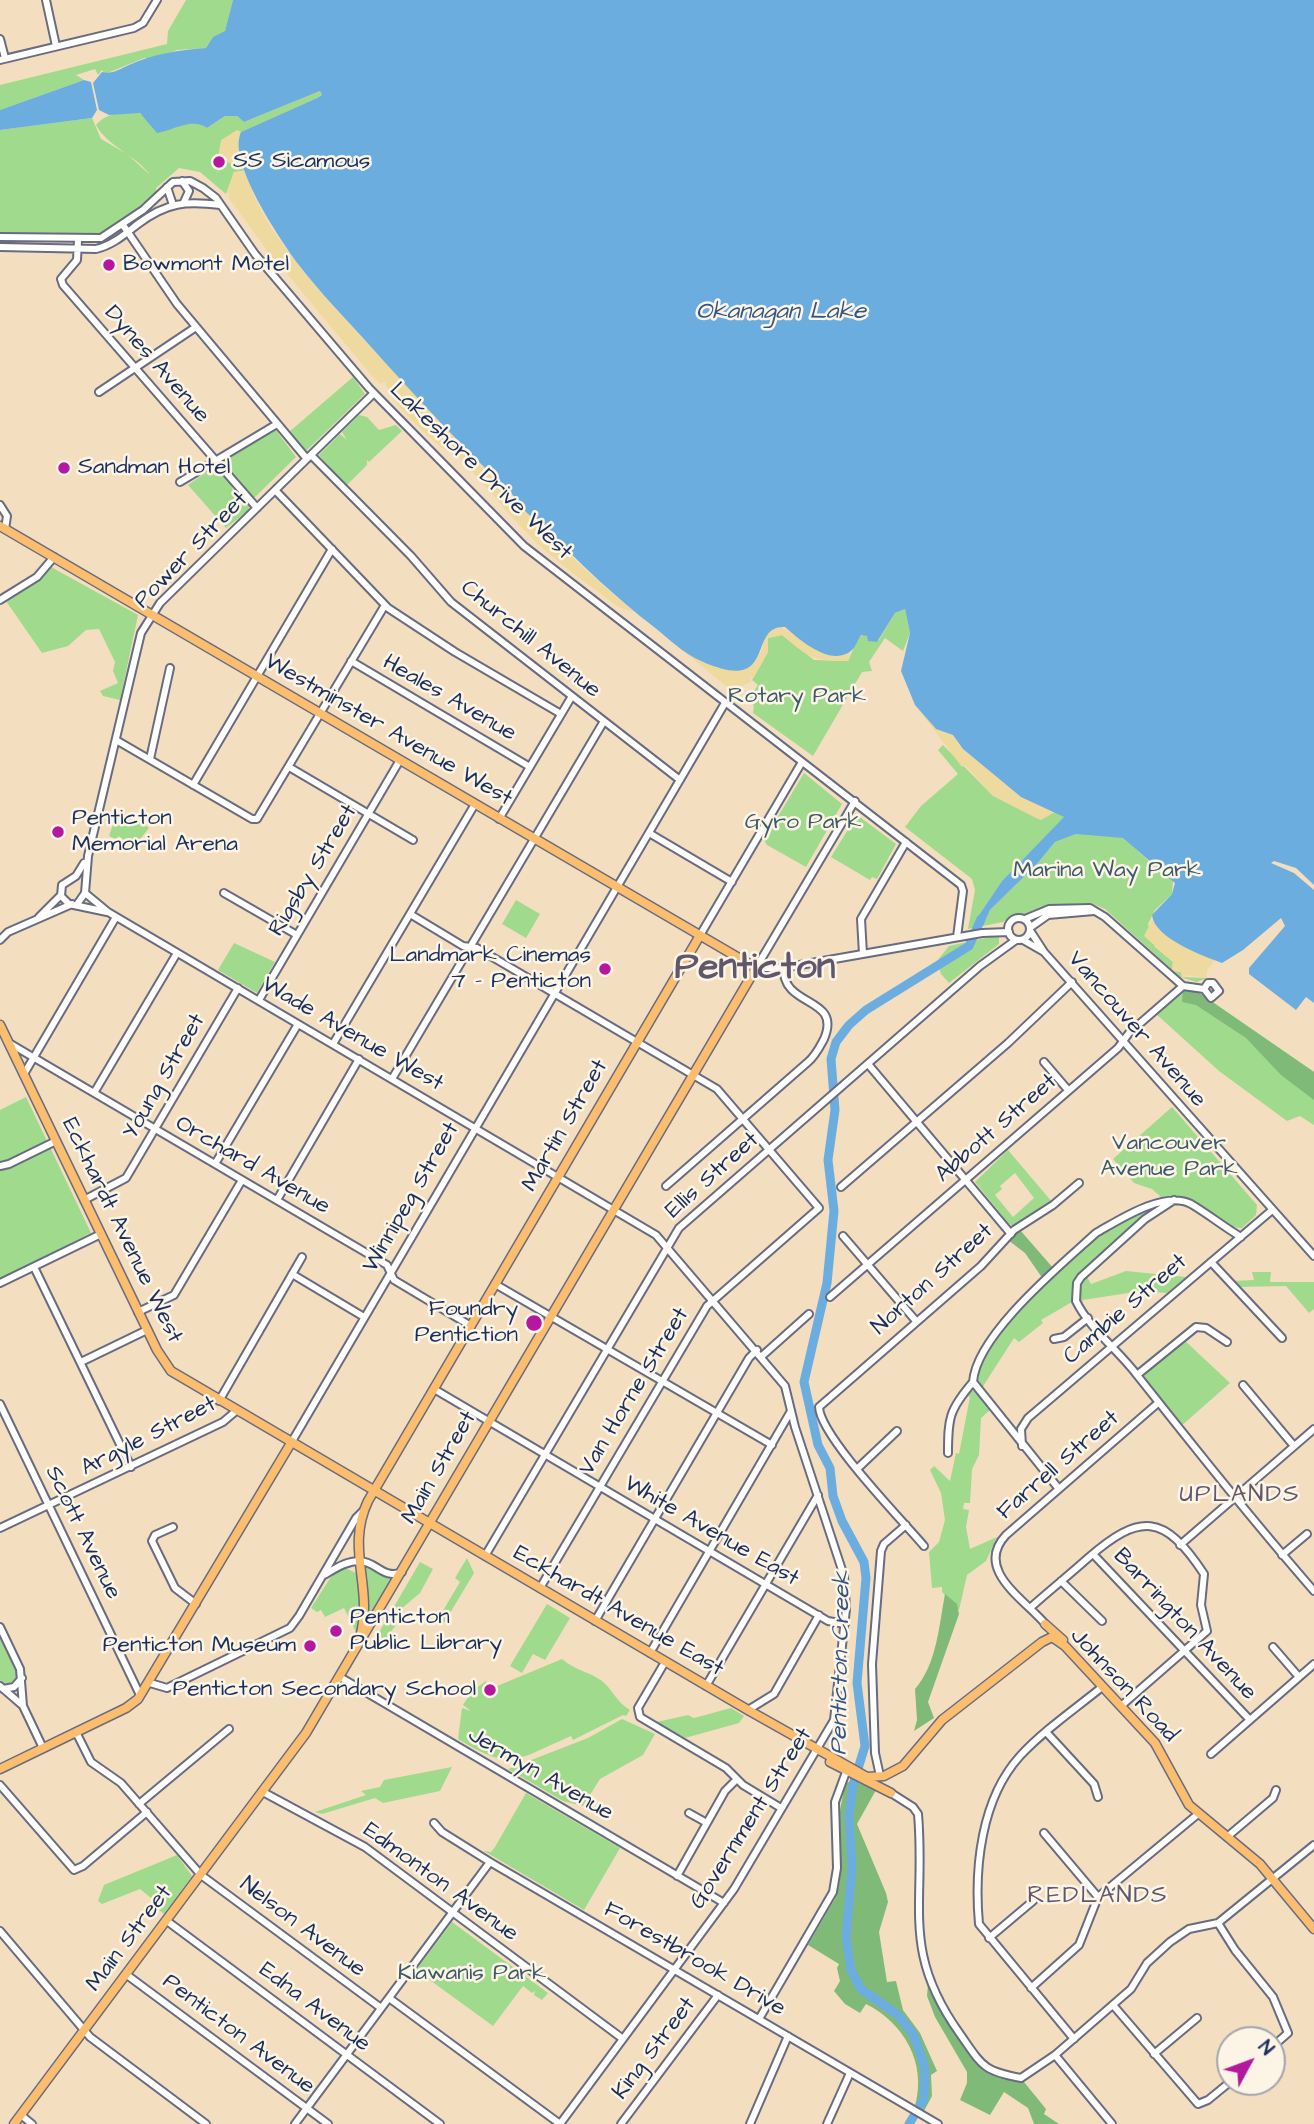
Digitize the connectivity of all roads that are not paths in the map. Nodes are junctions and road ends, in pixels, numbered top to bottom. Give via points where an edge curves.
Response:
1 (46, 0) edge
2 (157, 0) edge
3 (0, 39) edge
4 (57, 46) junction
5 (3, 59) edge
6 (182, 181) junction
7 (167, 187) junction
8 (184, 202) junction
9 (173, 205) junction
10 (220, 205) junction
11 (123, 225) junction
12 (128, 232) junction
13 (0, 237) edge
14 (78, 240) junction
15 (0, 247) edge
16 (78, 249) junction
17 (196, 327) junction
18 (134, 367) junction
19 (99, 392) dead end
20 (374, 393) junction
21 (277, 424) junction
22 (309, 457) junction
23 (216, 461) junction
24 (180, 482) dead end
25 (275, 489) junction
26 (0, 505) edge
27 (257, 508) junction
28 (3, 527) edge
29 (332, 549) junction
30 (54, 557) junction
31 (0, 600) edge
32 (384, 605) junction
33 (151, 614) junction
34 (351, 662) junction
35 (170, 668) dead end
36 (257, 677) junction
37 (572, 696) junction
38 (725, 704) junction
39 (320, 714) junction
40 (561, 714) junction
41 (604, 721) junction
42 (116, 740) junction
43 (150, 760) junction
44 (400, 760) junction
45 (802, 762) junction
46 (530, 766) junction
47 (289, 767) junction
48 (680, 780) junction
49 (193, 785) junction
50 (855, 802) junction
51 (475, 804) junction
52 (368, 814) junction
53 (499, 819) junction
54 (649, 833) junction
55 (534, 839) junction
56 (412, 840) dead end
57 (906, 842) junction
58 (88, 856) junction
59 (72, 879) junction
60 (732, 882) junction
61 (617, 887) junction
62 (85, 890) junction
63 (224, 893) dead end
64 (61, 895) junction
65 (75, 904) junction
66 (1096, 911) junction
67 (108, 912) junction
68 (410, 914) junction
69 (39, 917) junction
70 (116, 917) junction
71 (1025, 919) junction
72 (1010, 923) junction
73 (1031, 929) junction
74 (4, 933) edge
75 (982, 933) junction
76 (1009, 934) junction
77 (296, 935) junction
78 (699, 937) junction
79 (957, 937) junction
80 (0, 940) edge
81 (1019, 940) junction
82 (469, 947) junction
83 (1044, 952) junction
84 (177, 953) junction
85 (863, 954) junction
86 (765, 955) junction
87 (995, 955) junction
88 (757, 968) junction
89 (783, 968) junction
90 (774, 969) junction
91 (1072, 982) junction
92 (1183, 986) junction
93 (238, 988) junction
94 (1204, 989) dead end
95 (555, 993) junction
96 (258, 1000) junction
97 (298, 1024) junction
98 (0, 1025) edge
99 (1123, 1041) junction
100 (638, 1042) junction
101 (8, 1043) junction
102 (333, 1044) junction
103 (34, 1058) junction
104 (359, 1059) junction
105 (1044, 1062) dead end
106 (868, 1064) junction
107 (24, 1074) junction
108 (694, 1074) junction
109 (392, 1079) junction
110 (1068, 1090) junction
111 (94, 1093) junction
112 (742, 1120) junction
113 (916, 1122) junction
114 (155, 1129) junction
115 (475, 1129) junction
116 (56, 1141) junction
117 (768, 1150) junction
118 (215, 1164) junction
119 (0, 1166) edge
120 (558, 1177) junction
121 (242, 1180) junction
122 (965, 1180) junction
123 (1079, 1183) dead end
124 (666, 1186) dead end
125 (841, 1187) dead end
126 (1174, 1199) junction
127 (84, 1200) junction
128 (277, 1200) junction
129 (614, 1210) junction
130 (1271, 1211) junction
131 (101, 1234) junction
132 (1011, 1234) junction
133 (843, 1236) dead end
134 (1241, 1237) junction
135 (667, 1247) junction
136 (1314, 1256) edge
137 (302, 1258) dead end
138 (1211, 1262) junction
139 (867, 1265) junction
140 (34, 1267) junction
141 (390, 1273) junction
142 (292, 1274) junction
143 (0, 1283) edge
144 (495, 1284) junction
145 (831, 1297) dead end
146 (713, 1300) junction
147 (138, 1312) junction
148 (809, 1314) dead end
149 (364, 1317) junction
150 (551, 1317) junction
151 (1088, 1318) junction
152 (916, 1321) junction
153 (471, 1326) junction
154 (147, 1330) junction
155 (1282, 1338) dead end
156 (1054, 1339) dead end
157 (1227, 1342) dead end
158 (1112, 1345) junction
159 (607, 1349) junction
160 (760, 1353) junction
161 (80, 1362) junction
162 (1137, 1374) junction
163 (662, 1381) junction
164 (973, 1382) junction
165 (1243, 1385) dead end
166 (434, 1389) junction
167 (219, 1401) junction
168 (1158, 1403) junction
169 (0, 1404) edge
170 (236, 1411) junction
171 (791, 1411) junction
172 (717, 1413) junction
173 (489, 1422) junction
174 (1314, 1429) edge
175 (897, 1431) dead end
176 (291, 1443) junction
177 (772, 1445) junction
178 (1022, 1446) junction
179 (1294, 1446) junction
180 (948, 1453) dead end
181 (545, 1454) junction
182 (131, 1467) junction
183 (858, 1468) junction
184 (600, 1486) junction
185 (1059, 1489) junction
186 (374, 1491) junction
187 (818, 1495) junction
188 (1236, 1496) junction
189 (49, 1506) junction
190 (364, 1510) junction
191 (655, 1519) junction
192 (430, 1524) junction
193 (906, 1525) junction
194 (173, 1527) dead end
195 (0, 1528) edge
196 (1307, 1534) dead end
197 (1180, 1545) junction
198 (924, 1546) dead end
199 (710, 1551) junction
200 (1093, 1554) junction
201 (1282, 1555) junction
202 (485, 1556) junction
203 (359, 1561) junction
204 (994, 1562) joint
205 (403, 1572) junction
206 (324, 1575) junction
207 (1061, 1581) junction
208 (765, 1584) junction
209 (540, 1588) junction
210 (1314, 1591) edge
211 (196, 1604) junction
212 (1030, 1608) junction
213 (819, 1615) junction
214 (595, 1620) junction
215 (1102, 1621) dead end
216 (845, 1624) junction
217 (1045, 1624) junction
218 (0, 1628) edge
219 (1048, 1638) junction
220 (358, 1646) junction
221 (1065, 1646) junction
222 (1273, 1647) dead end
223 (1185, 1651) junction
224 (650, 1653) junction
225 (665, 1662) junction
226 (1314, 1664) edge
227 (340, 1677) junction
228 (1299, 1677) junction
229 (22, 1678) junction
230 (133, 1678) junction
231 (149, 1685) junction
232 (706, 1686) junction
233 (1, 1687) edge
234 (1102, 1687) junction
235 (141, 1696) junction
236 (23, 1706) junction
237 (1121, 1706) junction
238 (748, 1710) junction
239 (1250, 1720) junction
240 (229, 1729) dead end
241 (76, 1732) junction
242 (1046, 1733) junction
243 (43, 1748) junction
244 (815, 1751) junction
245 (1211, 1754) dead end
246 (0, 1769) edge
247 (850, 1772) junction
248 (872, 1776) junction
249 (737, 1779) junction
250 (0, 1785) edge
251 (1276, 1790) dead end
252 (263, 1792) junction
253 (891, 1793) junction
254 (1098, 1797) dead end
255 (139, 1804) junction
256 (781, 1808) junction
257 (146, 1812) junction
258 (689, 1813) dead end
259 (1198, 1814) junction
260 (434, 1823) dead end
261 (707, 1823) junction
262 (1044, 1833) dead end
263 (1227, 1837) junction
264 (1314, 1845) edge
265 (490, 1861) junction
266 (201, 1875) junction
267 (677, 1876) junction
268 (1273, 1878) junction
269 (1098, 1897) junction
270 (1033, 1901) dead end
271 (724, 1903) junction
272 (453, 1912) junction
273 (167, 1921) junction
274 (1218, 1923) junction
275 (1314, 1929) edge
276 (0, 1931) edge
277 (989, 1938) junction
278 (674, 1969) junction
279 (127, 1975) junction
280 (1031, 1988) junction
281 (718, 1995) junction
282 (389, 1998) junction
283 (1113, 2005) junction
284 (381, 2008) junction
285 (1197, 2018) dead end
286 (759, 2019) junction
287 (1286, 2026) edge
288 (85, 2031) junction
289 (788, 2036) junction
290 (623, 2039) junction
291 (1074, 2039) junction
292 (347, 2054) junction
293 (1154, 2054) junction
294 (1055, 2055) junction
295 (850, 2073) junction
296 (1216, 2093) edge
297 (307, 2108) junction
298 (21, 2115) junction
299 (14, 2124) edge
300 (32, 2124) edge
301 (206, 2124) edge
302 (295, 2124) edge
303 (328, 2124) edge
304 (440, 2124) edge
305 (560, 2124) edge
306 (621, 2124) edge
307 (750, 2124) edge
308 (827, 2124) edge
309 (938, 2124) edge
310 (1112, 2124) edge

1 - 4 street
2 - 4 street via 143,23 134,28
3 - 5 street
4 - 5 street
6 - 7 street
6 - 8 street via 189,191
6 - 10 street, Lakeshore Drive West via 198,185
7 - 9 street
7 - 11 street
8 - 9 street
8 - 10 street
9 - 12 street
10 - 20 street, Lakeshore Drive West via 255,254
11 - 12 street, Churchill Avenue
11 - 14 street via 101,238
12 - 16 street via 104,247
12 - 17 street, Churchill Avenue
13 - 14 street
14 - 16 street, Dynes Avenue
15 - 16 street
16 - 18 street, Dynes Avenue via 75,265 61,282
17 - 18 street
17 - 21 street, Churchill Avenue
18 - 19 street
18 - 23 street, Dynes Avenue
20 - 22 street, Power Street
20 - 38 street, Lakeshore Drive West via 532,553
21 - 22 street, Churchill Avenue
21 - 23 street
22 - 25 street, Power Street
22 - 37 street, Churchill Avenue via 451,602
23 - 24 street
23 - 27 street, Dynes Avenue
25 - 27 street, Power Street
25 - 29 street
26 - 28 street via 7,516
27 - 33 street, Power Street
28 - 30 main road, Westminster Avenue West
29 - 32 street
29 - 36 street
30 - 31 street via 41,574
30 - 33 main road, Westminster Avenue West
32 - 34 street
32 - 40 street
33 - 36 main road, Westminster Avenue West
33 - 42 street, Power Street via 141,633
34 - 39 street
34 - 46 street, Heales Avenue
35 - 43 street
36 - 39 main road, Westminster Avenue West
36 - 49 street
37 - 40 street
37 - 41 street, Churchill Avenue
38 - 45 street, Lakeshore Drive West
38 - 48 street, Winnipeg Street
39 - 44 main road, Westminster Avenue West
39 - 47 street
40 - 46 street
41 - 48 street, Churchill Avenue
41 - 55 street
42 - 43 street
42 - 58 street, Power Street
43 - 49 street
44 - 51 main road, Westminster Avenue West
44 - 52 street, Rigsby Street
45 - 50 street, Lakeshore Drive West
45 - 60 street, Martin Street
46 - 53 street
47 - 49 street via 257,819
47 - 52 street
48 - 54 street, Winnipeg Street
50 - 57 street, Lakeshore Drive West
50 - 86 street, Main Street
51 - 53 main road, Westminster Avenue West
51 - 68 street
52 - 56 street
52 - 77 street, Rigsby Street
53 - 55 main road, Westminster Avenue West
54 - 60 street
54 - 61 street, Winnipeg Street
55 - 61 main road, Westminster Avenue West
55 - 82 street
57 - 79 street, Lakeshore Drive West via 962,887
57 - 85 street via 861,919
58 - 59 street, Power Street
58 - 62 street, Power Street
59 - 62 street, Wade Avenue West
59 - 64 street, Power Street via 62,885
60 - 78 street, Martin Street
61 - 78 main road, Westminster Avenue West
61 - 95 street, Winnipeg Street
62 - 65 street
62 - 67 street, Wade Avenue West
63 - 77 street
64 - 65 street
64 - 69 street, Power Street
65 - 67 street, Wade Avenue West
65 - 69 street
66 - 71 street via 1061,908
66 - 73 street via 1048,915
66 - 92 street
67 - 70 street, Wade Avenue West
68 - 82 street
68 - 102 street
69 - 74 street
70 - 84 street, Wade Avenue West
70 - 103 street
71 - 72 street
71 - 73 street
72 - 75 street
72 - 76 street
73 - 81 street
73 - 83 street, Vancouver Avenue
74 - 80 street
75 - 76 street
75 - 79 street
76 - 81 street
76 - 87 street, Ellis Street
77 - 96 street, Rigsby Street
78 - 88 main road, Westminster Avenue West
78 - 100 main road, Martin Street
79 - 85 street
81 - 83 street, Vancouver Avenue
81 - 87 street, Ellis Street
82 - 95 street
82 - 109 street
83 - 91 street, Vancouver Avenue
84 - 93 street, Wade Avenue West
84 - 111 street
85 - 89 street
86 - 88 street, Main Street
86 - 90 street
87 - 106 street, Ellis Street
88 - 90 street
88 - 108 main road, Main Street
89 - 90 street
89 - 112 street via 789,987 821,1009 828,1027 814,1057
91 - 99 street, Vancouver Avenue
91 - 113 street
92 - 94 street
92 - 99 street, Abbott Street
93 - 96 street, Wade Avenue West
93 - 114 street, Young Street
95 - 100 street
95 - 115 street, Winnipeg Street
96 - 97 street, Wade Avenue West
97 - 102 street, Wade Avenue West
97 - 118 street
98 - 101 main road, Eckhardt Avenue West
99 - 110 street, Abbott Street
99 - 130 street, Vancouver Avenue
100 - 108 street
100 - 120 main road, Martin Street
101 - 103 street, Orchard Avenue
101 - 107 main road, Eckhardt Avenue West
102 - 104 street, Wade Avenue West
103 - 107 street
103 - 111 street, Orchard Avenue
104 - 109 street, Wade Avenue West
104 - 128 street
105 - 110 street
106 - 113 street
106 - 117 street, Ellis Street
107 - 116 main road, Eckhardt Avenue West
108 - 112 street via 721,1092
108 - 129 main road, Main Street
109 - 115 street, Wade Avenue West
110 - 122 street, Abbott Street
111 - 114 street, Orchard Avenue
112 - 117 street
112 - 124 street
113 - 122 street
113 - 125 street
114 - 118 street, Orchard Avenue
114 - 127 street, Young Street via 126,1178
115 - 120 street, Wade Avenue West
115 - 141 street, Winnipeg Street
116 - 119 street
116 - 127 main road, Eckhardt Avenue West
117 - 135 street, Ellis Street via 683,1224
117 - 146 street, Van Horne Street via 818,1208
118 - 121 street, Orchard Avenue
120 - 129 street, Wade Avenue West
120 - 144 main road, Martin Street
121 - 128 street, Orchard Avenue
121 - 147 street via 174,1295
122 - 132 street
122 - 139 street, Abbott Street
123 - 132 street, Norton Street
126 - 134 street via 1189,1203
126 - 151 street via 1081,1277 1075,1293
126 - 164 street via 1096,1233 1012,1315 984,1352
127 - 131 main road, Eckhardt Avenue West
128 - 141 street, Orchard Avenue via 387,1265
129 - 135 street, Wade Avenue West via 656,1235
129 - 150 main road, Main Street
130 - 134 street, Cambie Street
130 - 136 street, Vancouver Avenue
131 - 140 street
131 - 147 main road, Eckhardt Avenue West
132 - 152 street, Norton Street
133 - 139 street
134 - 138 street, Cambie Street
135 - 146 street, Wade Avenue West
135 - 159 street, Ellis Street
137 - 142 street
138 - 155 street
138 - 158 street, Cambie Street
139 - 145 street, Abbott Street
139 - 152 street
140 - 143 street
140 - 161 street
141 - 149 street, Winnipeg Street
141 - 153 street, Orchard Avenue via 394,1280
142 - 149 street
142 - 167 street
144 - 150 street
144 - 153 main road, Martin Street
146 - 160 street, Government Street
146 - 163 street, Van Horne Street
147 - 154 main road, Eckhardt Avenue West
148 - 160 street
149 - 176 street, Winnipeg Street
150 - 159 street
150 - 173 main road, Main Street
151 - 156 street via 1064,1337
151 - 158 street
152 - 183 street, Norton Street via 822,1401 818,1410
153 - 166 main road, Martin Street
154 - 161 street
154 - 167 main road, Eckhardt Avenue West via 171,1371
157 - 162 street via 1196,1327
158 - 162 street
158 - 178 street, Cambie Street via 1026,1420 1021,1429
159 - 163 street
159 - 181 street, Ellis Street
160 - 171 street, Government Street via 785,1386
160 - 172 street via 749,1358
161 - 182 street
162 - 168 street
163 - 172 street
163 - 184 street, Van Horne Street
164 - 178 street
164 - 180 street via 952,1406
165 - 179 street
166 - 173 street, White Avenue East
166 - 186 main road, Martin Street
167 - 170 main road, Eckhardt Avenue West
168 - 185 street, Farrell Street
168 - 188 street
169 - 189 street, Scott Avenue
170 - 176 main road, Eckhardt Avenue West
170 - 182 street, Argyle Street via 223,1422
171 - 177 street
171 - 187 street, Government Street
172 - 177 street
172 - 191 street
173 - 181 street, White Avenue East
173 - 192 main road, Main Street
174 - 179 street
175 - 183 street
176 - 186 main road, Eckhardt Avenue West
176 - 211 main road, Winnipeg Street
177 - 199 street
178 - 185 street
179 - 188 street
181 - 184 street, White Avenue East
181 - 202 street, Ellis Street
182 - 189 street, Argyle Street
183 - 193 street
184 - 191 street, White Avenue East
184 - 209 street, Van Horne Street
185 - 204 street, Farrell Street via 1002,1539
186 - 190 main road, Martin Street
186 - 192 main road, Eckhardt Avenue West
187 - 208 street
187 - 216 street, Government Street via 841,1560
188 - 197 street
188 - 201 street
189 - 195 street, Argyle Street
189 - 230 street, Scott Avenue
190 - 203 main road, Martin Street via 358,1534
190 - 206 street, Martin Street
191 - 199 street, White Avenue East
191 - 214 street
192 - 202 main road, Eckhardt Avenue East
192 - 205 main road, Main Street
193 - 198 street
193 - 248 street via 881,1551 872,1664 876,1760
194 - 211 street via 152,1541 175,1588
196 - 201 street
197 - 200 street via 1164,1530 1142,1525 1121,1531
197 - 223 street via 1205,1577 1200,1601 1208,1627
199 - 208 street, White Avenue East
199 - 224 street
200 - 207 street
200 - 223 street, Barrington Avenue
201 - 210 street
202 - 209 main road, Eckhardt Avenue East
203 - 205 street via 391,1575
203 - 206 street
203 - 220 main road, Martin Street via 367,1610
204 - 212 street, Johnson Road
205 - 220 main road, Main Street
206 - 231 street, Martin Street via 289,1628 167,1688
207 - 212 street
207 - 215 street
208 - 213 street, White Avenue East
208 - 232 street
209 - 214 main road, Eckhardt Avenue East
211 - 231 main road, Winnipeg Street
212 - 217 street, Johnson Road
213 - 216 street, White Avenue East
213 - 238 street via 774,1693
214 - 224 main road, Eckhardt Avenue East
216 - 244 street, Government Street via 834,1720
217 - 219 street, Johnson Road
217 - 221 main road
218 - 229 street
219 - 221 main road, Johnson Road
219 - 248 main road via 942,1720 903,1766
220 - 227 main road, Main Street
221 - 234 main road, Johnson Road
222 - 228 street
223 - 237 street
223 - 239 street, Barrington Avenue
224 - 225 main road, Eckhardt Avenue East
225 - 232 main road, Eckhardt Avenue East
225 - 249 street via 639,1706 639,1715
226 - 228 street
227 - 252 main road, Main Street
227 - 267 street, Jermyn Avenue
228 - 239 street
229 - 233 street via 14,1687
229 - 236 street
230 - 231 street
230 - 235 street, Scott Avenue
231 - 235 main road, Winnipeg Street
232 - 238 main road, Eckhardt Avenue East
233 - 236 street
234 - 237 main road, Johnson Road
234 - 242 street
235 - 241 main road, Winnipeg Street
236 - 243 street
237 - 259 main road, Johnson Road via 1159,1748 1179,1791
238 - 244 main road, Eckhardt Avenue East
239 - 245 street
240 - 255 street
241 - 243 main road, Winnipeg Street
241 - 255 street, Nelson Avenue via 95,1766 121,1783
242 - 254 street via 1094,1784
242 - 277 street via 1016,1762 989,1807 978,1909
243 - 246 main road, Winnipeg Street
244 - 247 main road, Eckhardt Avenue East
244 - 256 street, Government Street
247 - 248 main road, Eckhardt Avenue East
247 - 286 street via 835,1802 833,1892
248 - 253 main road, Eckhardt Avenue East
248 - 253 main road
249 - 256 street
249 - 261 street via 727,1787
250 - 257 street via 77,1870
251 - 263 street via 1273,1798
252 - 266 main road, Main Street
252 - 272 street, Edmonton Avenue via 365,1847
253 - 294 street via 916,1810 919,1941 928,1976 946,2014 984,2067 994,2073 1024,2077
255 - 257 street, Nelson Avenue
256 - 271 street, Government Street
257 - 266 street, Nelson Avenue
258 - 261 street
259 - 263 main road, Johnson Road
259 - 269 street
260 - 265 street, Forestbrook Drive
261 - 267 street
262 - 269 street
263 - 268 main road, Johnson Road
264 - 268 street
265 - 272 street
265 - 278 street, Forestbrook Drive
266 - 273 main road, Main Street
266 - 284 street, Nelson Avenue
267 - 271 street, Jermyn Avenue
268 - 274 street
268 - 275 main road, Johnson Road
269 - 280 street via 1079,1945
270 - 277 street
271 - 278 street, Government Street
272 - 282 street
272 - 290 street, Edmonton Avenue
273 - 279 main road, Main Street
273 - 292 street, Edna Avenue
274 - 283 street via 1189,1929 1170,1942
274 - 287 street via 1279,2007
276 - 288 street
277 - 280 street
278 - 281 street, Forestbrook Drive
278 - 290 street, Government Street
279 - 288 main road, Main Street
279 - 297 street, Penticton Avenue
280 - 291 street
281 - 286 street, Forestbrook Drive
281 - 306 street, King Street
282 - 284 street
282 - 305 street
283 - 291 street
283 - 293 street
284 - 292 street
285 - 293 street
286 - 289 street, Forestbrook Drive
288 - 298 main road, Main Street
288 - 301 street
289 - 295 street, Forestbrook Drive
289 - 307 street
290 - 305 street, Government Street
291 - 294 street
292 - 297 street
292 - 304 street, Edna Avenue
293 - 296 street via 1198,2104
294 - 310 street
295 - 308 street
295 - 309 street, Forestbrook Drive
297 - 302 street
297 - 303 street, Penticton Avenue
298 - 299 main road, Main Street
298 - 300 street

